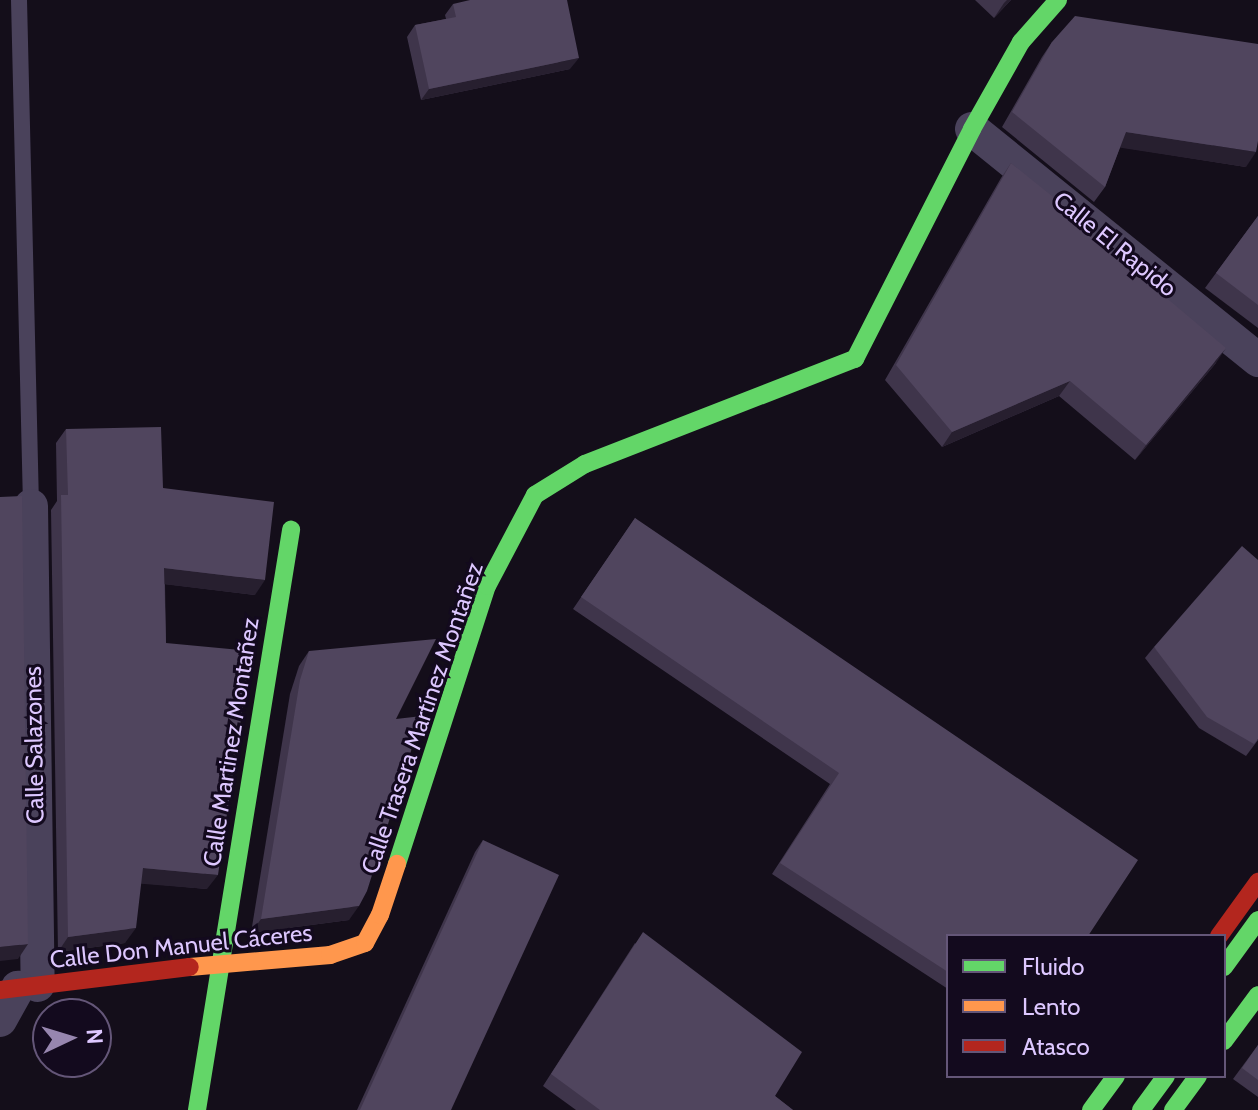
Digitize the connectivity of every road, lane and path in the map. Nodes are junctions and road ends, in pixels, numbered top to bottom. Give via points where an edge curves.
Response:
1 (19, 0) edge
2 (1058, 0) edge
3 (972, 129) junction
4 (1258, 360) edge
5 (31, 506) joint
6 (291, 530) dead end
7 (1258, 882) edge
8 (1258, 920) edge
9 (1220, 934) edge
10 (365, 943) joint
11 (1258, 949) edge
12 (220, 963) junction
13 (1228, 976) edge
14 (19, 988) edge
15 (1258, 995) edge
16 (0, 1020) edge
17 (1226, 1038) edge
18 (1115, 1078) edge
19 (1144, 1078) edge
20 (1165, 1078) edge
21 (1197, 1078) edge
22 (197, 1110) edge
23 (1091, 1110) edge
24 (1120, 1110) edge
25 (1141, 1110) edge
26 (1173, 1110) edge

1 - 5 lane
2 - 3 street, Calle Trasera Martínez Montañez via 1021,42
3 - 4 street, Calle El Rapido
3 - 10 street, Calle Trasera Martínez Montañez via 855,359 585,464 535,495 487,586 380,915
5 - 14 street, Calle Salazones
6 - 12 street, Calle Martinez Montañez
7 - 9 street
8 - 13 street
10 - 12 street, Calle Don Manuel Cáceres via 330,955
11 - 13 street
12 - 14 street, Calle Don Manuel Cáceres
12 - 22 street, Calle Martinez Montañez
14 - 16 street
15 - 17 street
18 - 23 street
19 - 24 street
20 - 25 street
21 - 26 street

